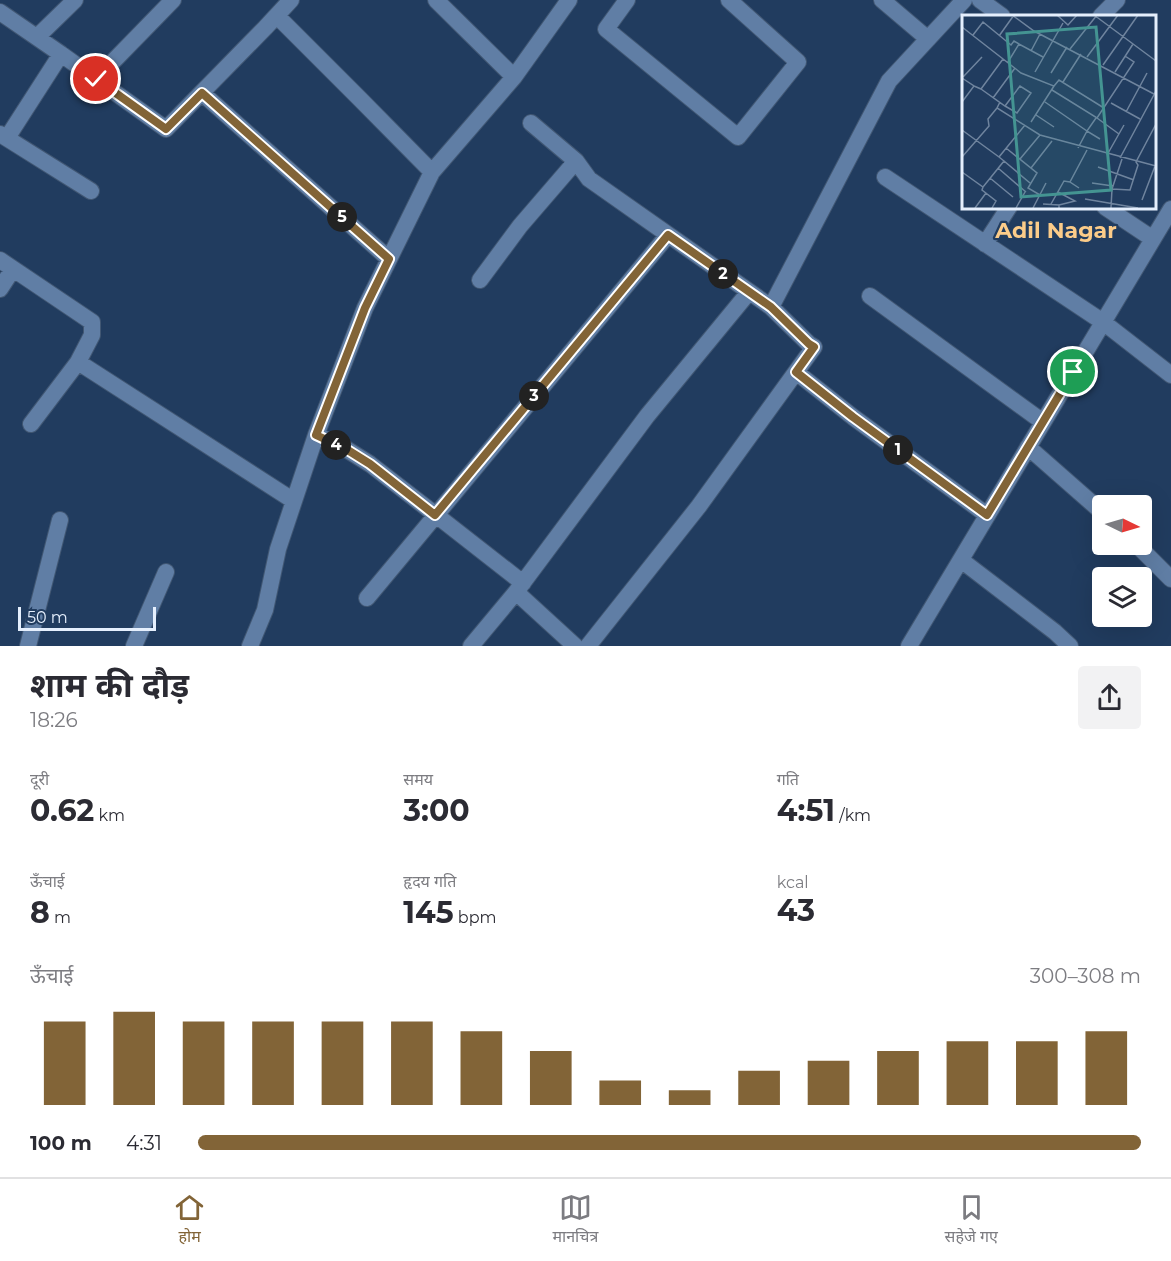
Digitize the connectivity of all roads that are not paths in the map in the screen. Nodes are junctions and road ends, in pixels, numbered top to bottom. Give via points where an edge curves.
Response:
1 (75, 0) edge
2 (172, 0) edge
3 (291, 0) edge
4 (436, 0) edge
5 (569, 0) edge
6 (627, 0) edge
7 (729, 0) edge
8 (882, 0) edge
9 (964, 0) edge
10 (980, 0) edge
11 (1117, 0) edge
12 (0, 12) edge
13 (1001, 15) edge
14 (1102, 15) edge
15 (277, 16) junction
16 (37, 37) junction
17 (928, 39) junction
18 (61, 54) junction
19 (514, 76) junction
20 (96, 79) junction
21 (202, 93) junction
22 (531, 123) dead end
23 (3, 136) edge
24 (576, 161) junction
25 (432, 172) junction
26 (885, 177) dead end
27 (90, 191) dead end
28 (1008, 208) edge
29 (1107, 208) edge
30 (1171, 209) edge
31 (668, 235) junction
32 (1153, 238) junction
33 (984, 244) junction
34 (389, 259) junction
35 (7, 264) edge
36 (480, 280) dead end
37 (0, 289) edge
38 (749, 292) junction
39 (870, 296) dead end
40 (771, 307) junction
41 (1103, 322) junction
42 (78, 362) junction
43 (796, 372) junction
44 (1171, 375) edge
45 (1043, 422) junction
46 (31, 424) dead end
47 (316, 435) junction
48 (1028, 447) junction
49 (294, 501) junction
50 (1092, 503) edge
51 (435, 515) junction
52 (987, 515) junction
53 (60, 520) dead end
54 (1148, 555) edge
55 (961, 560) junction
56 (166, 572) dead end
57 (1171, 579) edge
58 (519, 588) junction
59 (367, 598) dead end
60 (252, 645) edge
61 (28, 646) edge
62 (134, 646) edge
63 (471, 646) edge
64 (575, 646) edge
65 (588, 646) edge
66 (909, 646) edge
67 (1070, 646) edge

1 - 16 street
2 - 20 street
3 - 15 street
4 - 19 street
5 - 19 street
6 - 7 street via 606,29 738,137 798,62
8 - 17 street
9 - 17 street
10 - 13 street
11 - 14 street
12 - 16 street
15 - 21 street
15 - 25 street
16 - 18 street
17 - 40 street via 889,81
18 - 20 street
18 - 23 street
19 - 25 street
20 - 21 street via 166,129
21 - 34 street
22 - 24 street
23 - 27 street
24 - 31 street via 589,179
24 - 36 street
25 - 34 street
26 - 33 street
28 - 33 street
29 - 32 street
30 - 32 street
31 - 38 street
31 - 51 street
32 - 41 street
33 - 41 street
34 - 47 street via 365,308
35 - 37 street
35 - 42 street via 92,322 92,334
38 - 40 street
38 - 58 street via 647,416
39 - 45 street
40 - 43 street via 814,347
41 - 44 street
41 - 45 street
42 - 46 street
42 - 49 street
43 - 52 street
43 - 65 street via 699,506
45 - 48 street
47 - 49 street
47 - 51 street via 370,464
48 - 50 street
48 - 52 street
49 - 60 street
51 - 58 street
51 - 59 street
52 - 55 street
53 - 61 street
54 - 57 street
55 - 66 street
55 - 67 street
56 - 62 street
58 - 63 street
58 - 64 street

